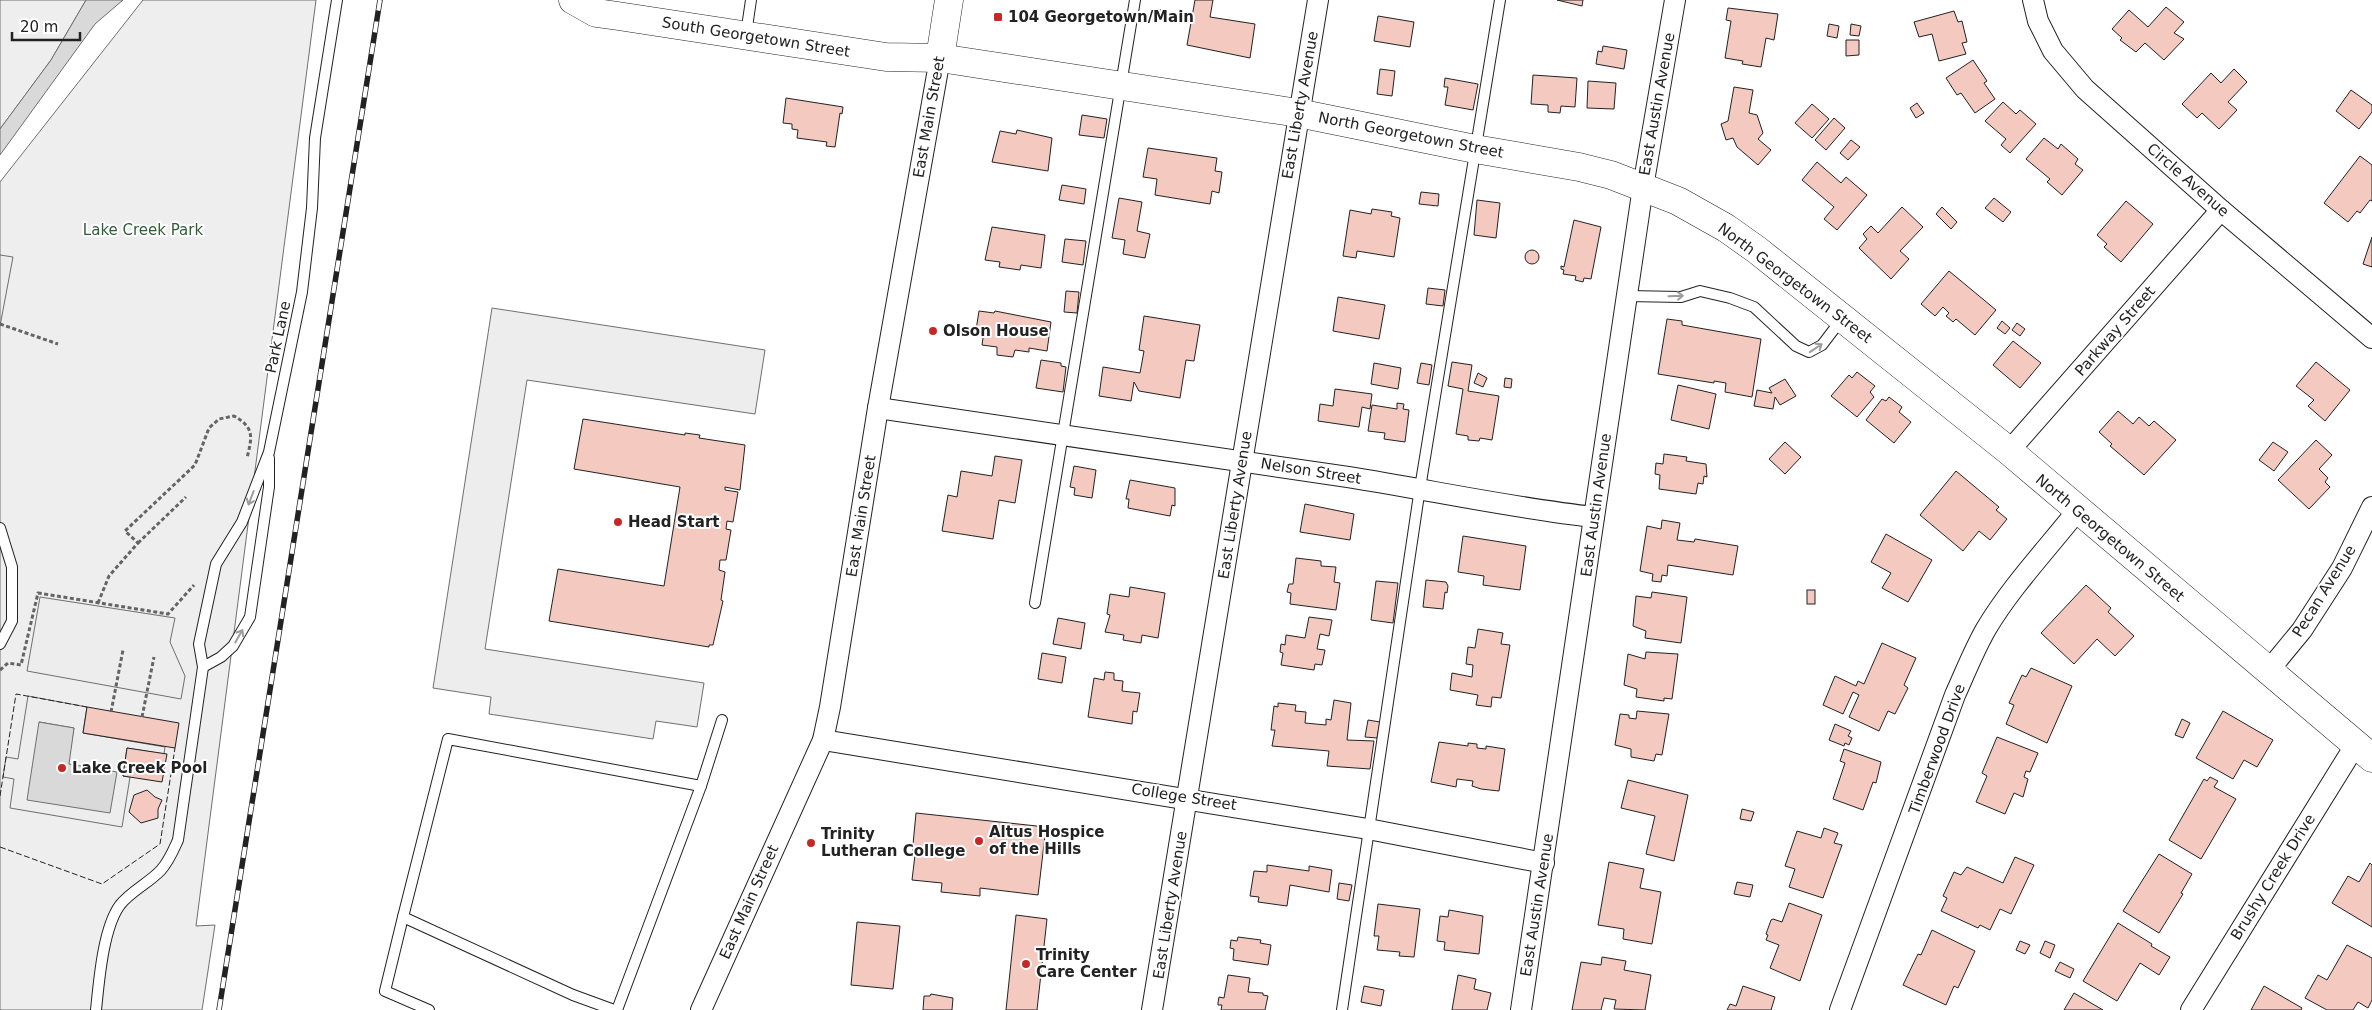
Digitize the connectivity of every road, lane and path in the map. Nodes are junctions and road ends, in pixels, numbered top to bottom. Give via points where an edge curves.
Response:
1 (337, 0) edge
2 (751, 0) edge
3 (949, 0) edge
4 (1136, 0) edge
5 (1318, 0) edge
6 (1500, 0) edge
7 (1675, 0) edge
8 (2032, 0) edge
9 (574, 1) edge
10 (745, 35) junction
11 (940, 58) junction
12 (1122, 87) junction
13 (1298, 113) junction
14 (1475, 150) junction
15 (1643, 186) junction
16 (2221, 210) junction
17 (1627, 296) junction
18 (1842, 318) junction
19 (0, 324) edge
20 (2372, 338) edge
21 (58, 344) dead end
22 (878, 408) junction
23 (1063, 435) junction
24 (2009, 451) junction
25 (269, 452) junction
26 (1242, 460) junction
27 (245, 467) dead end
28 (1420, 488) junction
29 (186, 497) dead end
30 (2372, 507) edge
31 (2077, 511) junction
32 (1594, 517) junction
33 (0, 528) edge
34 (138, 543) junction
35 (196, 579) dead end
36 (1035, 602) dead end
37 (98, 603) junction
38 (0, 644) edge
39 (123, 650) dead end
40 (154, 657) dead end
41 (203, 667) junction
42 (0, 670) edge
43 (2269, 670) junction
44 (112, 712) dead end
45 (142, 717) dead end
46 (722, 720) dead end
47 (822, 740) junction
48 (2364, 751) edge
49 (701, 786) junction
50 (1187, 798) junction
51 (1368, 828) junction
52 (1544, 863) junction
53 (403, 917) junction
54 (96, 1010) edge
55 (429, 1010) edge
56 (615, 1010) edge
57 (701, 1010) edge
58 (1152, 1010) edge
59 (1342, 1010) edge
60 (1521, 1010) edge
61 (1840, 1010) edge
62 (2191, 1010) edge

1 - 25 lane, Park Lane via 315,138 312,208 302,292
2 - 10 lane
3 - 11 street, East Main Street
4 - 12 lane
5 - 13 street, East Liberty Avenue
6 - 14 lane
7 - 15 street, East Austin Avenue
8 - 16 street, Circle Avenue via 2053,51 2073,78
9 - 10 street, South Georgetown Street via 596,13
10 - 11 street, South Georgetown Street via 886,57
11 - 12 street, North Georgetown Street
11 - 22 street, East Main Street
12 - 13 street, North Georgetown Street
12 - 23 lane
13 - 14 street, North Georgetown Street
13 - 26 street, East Liberty Avenue
14 - 15 street, North Georgetown Street via 1578,167
14 - 28 lane
15 - 17 street, East Austin Avenue
15 - 18 street, North Georgetown Street via 1726,228
16 - 20 street, Circle Avenue
16 - 24 street, Parkway Street
17 -> 18 lane via 1681,297 1700,291 1730,298 1754,307 1796,346 1809,352 1822,345
17 - 32 street, East Austin Avenue
18 - 24 street, North Georgetown Street
19 - 21 path
22 - 23 street, Nelson Street
22 - 47 street, East Main Street
23 - 26 street, Nelson Street
23 - 36 lane
24 - 31 street, North Georgetown Street
25 -> 41 lane, Park Lane via 242,522 216,564 199,644
41 -> 25 lane via 233,646 250,617 269,487
26 - 28 street, Nelson Street
26 - 50 street, East Liberty Avenue
27 - 34 path via 251,430 234,416 219,420 209,428 195,465 125,531
28 - 32 street, Nelson Street via 1560,514
28 - 51 lane
29 - 34 path
30 - 43 street, Pecan Avenue via 2342,568 2302,630
31 - 43 street, North Georgetown Street
31 - 61 street, Timberwood Drive via 2008,598 1970,661
32 - 52 street, East Austin Avenue
33 - 38 lane via 12,567 12,622
34 - 37 path via 108,576
35 - 37 path via 168,614
37 - 42 path via 38,593 21,665 8,663
39 - 44 path
40 - 45 path
41 - 54 lane, Park Lane via 178,840 160,871 120,905 112,919 102,958
43 - 48 street, North Georgetown Street
46 - 49 lane
47 - 50 street, College Street
47 - 57 street, East Main Street
48 - 62 street, Brushy Creek Drive
49 - 53 lane via 448,739
49 - 56 lane
50 - 51 street, College Street
50 - 58 street, East Liberty Avenue
51 - 52 street, College Street
51 - 59 lane
52 - 60 street, East Austin Avenue
53 - 55 lane via 385,991
53 - 56 lane via 572,995

